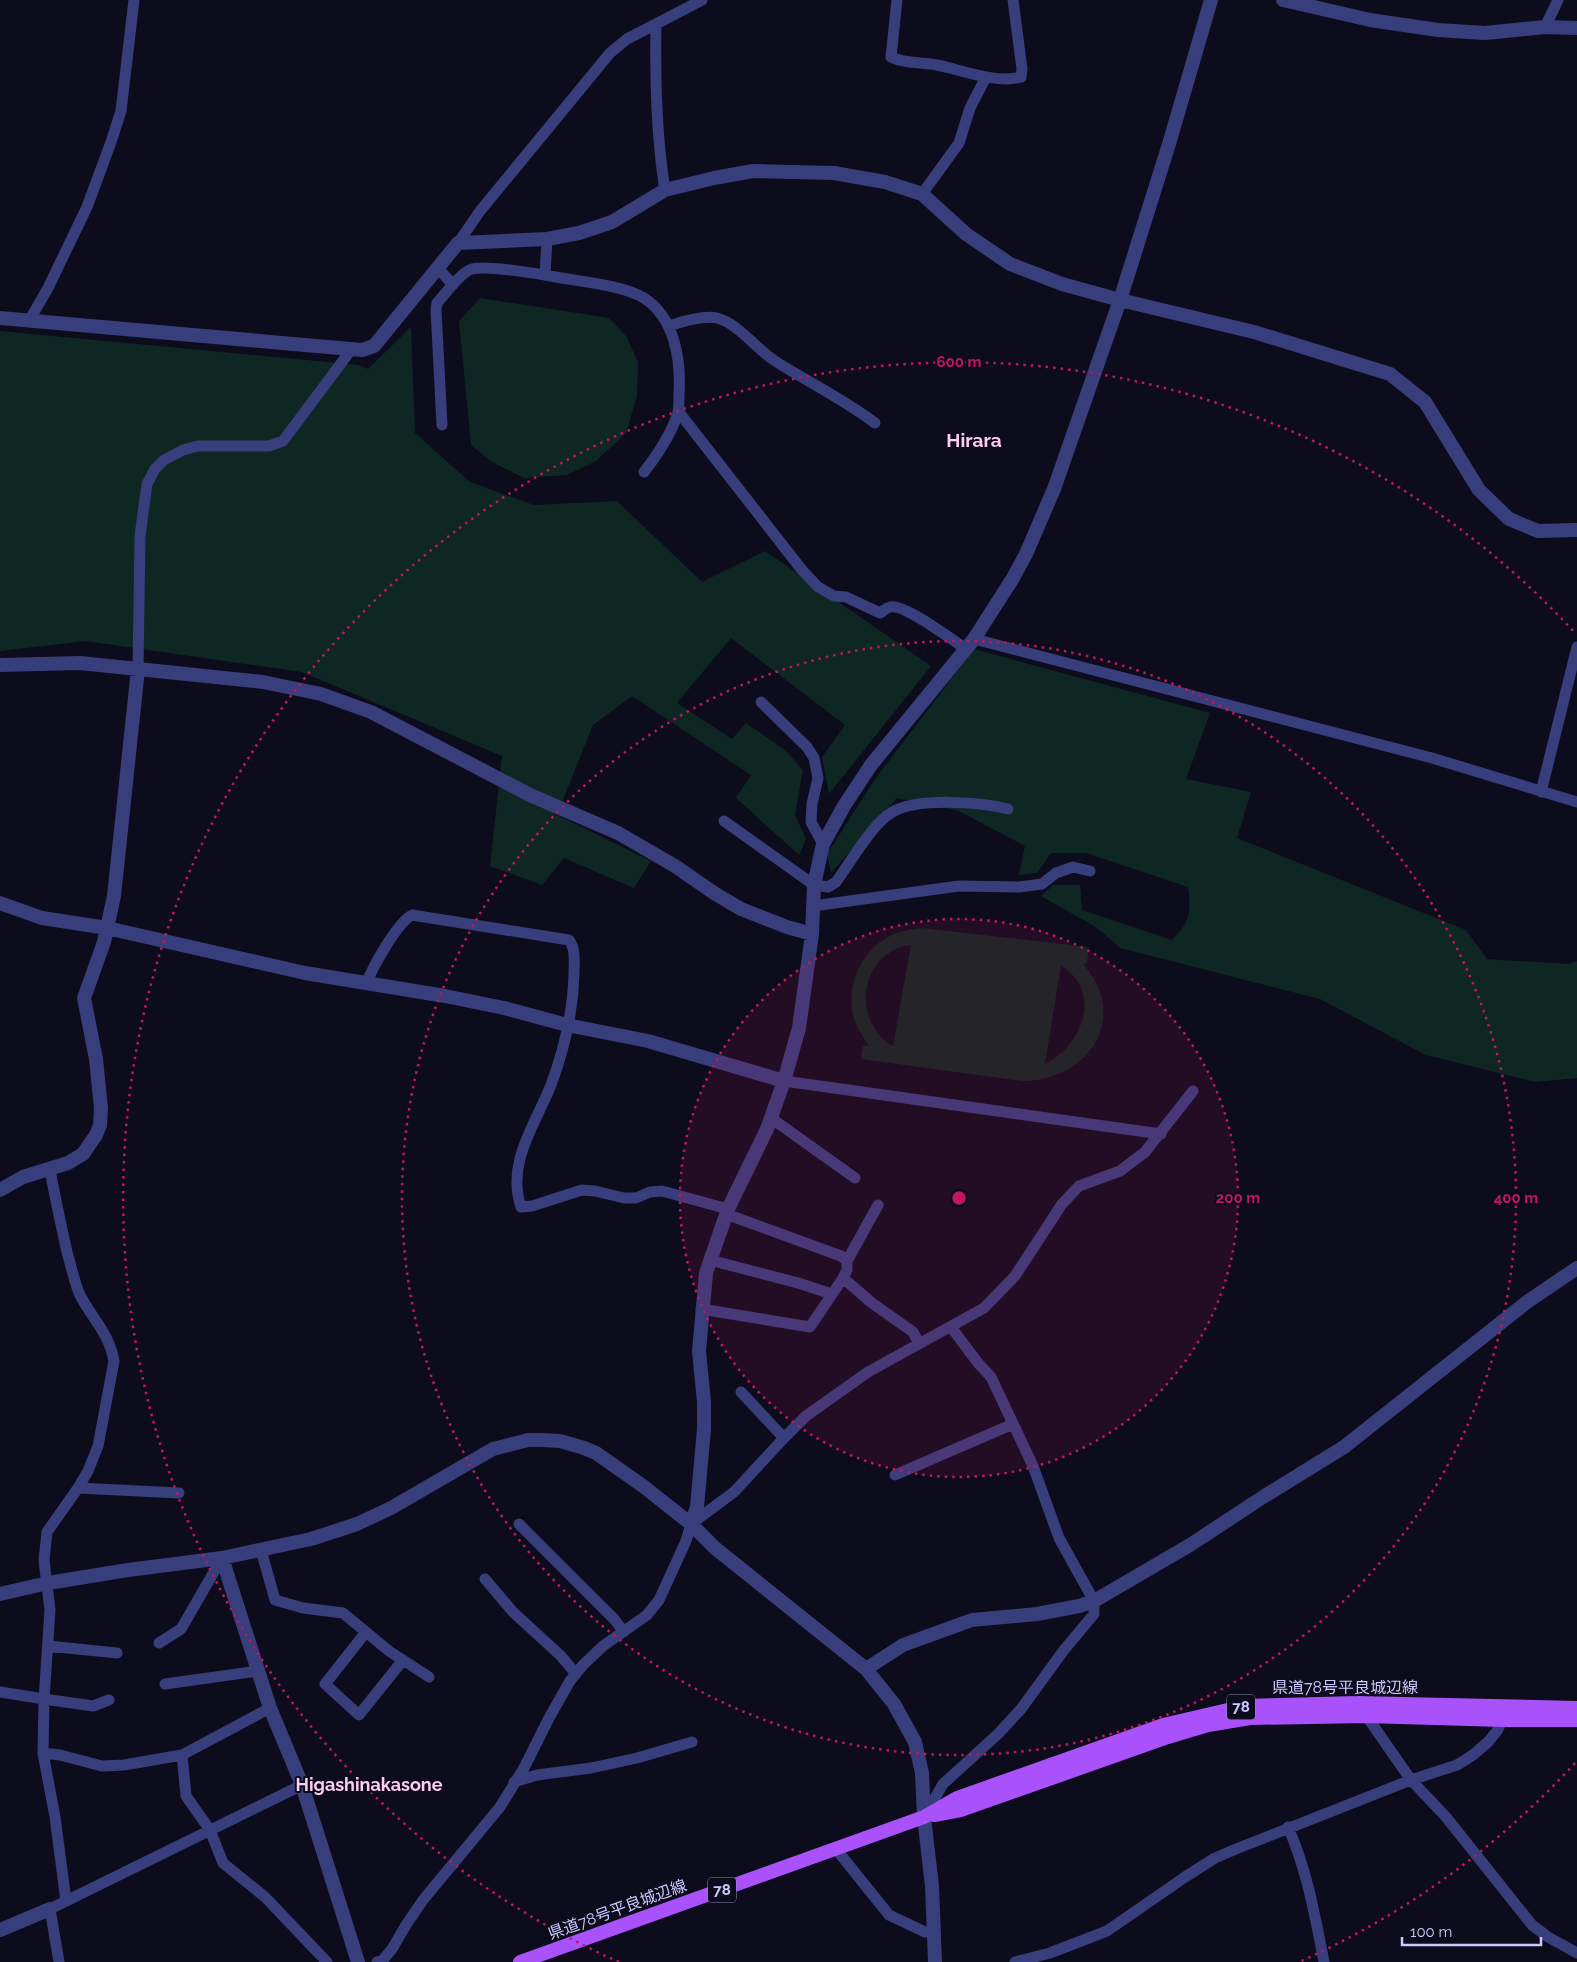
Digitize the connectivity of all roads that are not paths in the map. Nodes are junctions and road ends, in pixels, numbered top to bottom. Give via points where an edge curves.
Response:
1 (134, 0) edge
2 (702, 0) edge
3 (897, 0) edge
4 (1013, 0) edge
5 (1211, 0) edge
6 (1283, 0) edge
7 (1558, 0) edge
8 (656, 24) junction
9 (1546, 27) junction
10 (1577, 28) edge
11 (986, 77) junction
12 (665, 190) junction
13 (922, 194) junction
14 (547, 239) junction
15 (458, 243) junction
16 (438, 268) junction
17 (546, 275) junction
18 (454, 285) junction
19 (1120, 300) junction
20 (0, 318) edge
21 (29, 321) junction
22 (668, 326) junction
23 (351, 350) junction
24 (678, 412) junction
25 (875, 422) dead end
26 (442, 425) dead end
27 (644, 472) dead end
28 (1577, 530) edge
29 (970, 644) junction
30 (1577, 647) edge
31 (0, 665) edge
32 (138, 669) junction
33 (761, 702) dead end
34 (1542, 792) junction
35 (1577, 802) edge
36 (1008, 809) dead end
37 (724, 821) dead end
38 (823, 844) junction
39 (1090, 871) dead end
40 (814, 885) junction
41 (0, 903) edge
42 (813, 906) junction
43 (107, 928) junction
44 (812, 934) junction
45 (366, 984) junction
46 (567, 1025) junction
47 (784, 1081) junction
48 (1193, 1091) dead end
49 (770, 1118) junction
50 (1161, 1134) junction
51 (50, 1170) junction
52 (855, 1178) dead end
53 (0, 1190) edge
54 (878, 1205) dead end
55 (727, 1211) junction
56 (710, 1260) junction
57 (847, 1261) junction
58 (1577, 1268) edge
59 (843, 1278) junction
60 (832, 1294) junction
61 (701, 1309) junction
62 (951, 1327) junction
63 (919, 1343) junction
64 (742, 1392) dead end
65 (1013, 1424) junction
66 (784, 1438) junction
67 (895, 1475) dead end
68 (78, 1488) junction
69 (179, 1493) dead end
70 (519, 1524) dead end
71 (691, 1524) junction
72 (261, 1550) junction
73 (222, 1558) junction
74 (485, 1579) dead end
75 (48, 1583) junction
76 (0, 1594) edge
77 (1094, 1601) junction
78 (366, 1632) junction
79 (624, 1632) junction
80 (159, 1642) dead end
81 (48, 1646) junction
82 (117, 1653) dead end
83 (403, 1660) junction
84 (866, 1668) junction
85 (258, 1671) junction
86 (576, 1674) junction
87 (429, 1677) dead end
88 (165, 1684) dead end
89 (0, 1692) edge
90 (44, 1699) junction
91 (109, 1700) dead end
92 (1358, 1703) junction
93 (1510, 1706) junction
94 (270, 1708) junction
95 (1577, 1708) edge
96 (1366, 1716) junction
97 (1503, 1720) junction
98 (1577, 1720) edge
99 (692, 1742) dead end
100 (43, 1753) junction
101 (182, 1755) junction
102 (1411, 1780) junction
103 (514, 1782) junction
104 (302, 1785) junction
105 (924, 1817) junction
106 (1288, 1827) junction
107 (210, 1830) junction
108 (836, 1849) junction
109 (66, 1901) junction
110 (50, 1909) junction
111 (0, 1930) edge
112 (935, 1932) junction
113 (1577, 1954) edge
114 (59, 1962) edge
115 (326, 1962) edge
116 (358, 1962) edge
117 (377, 1962) edge
118 (520, 1962) edge
119 (935, 1962) edge
120 (1015, 1962) edge
121 (1324, 1962) edge

1 - 21 street via 121,111 111,142 87,207
2 - 8 street
3 - 11 street via 891,57
4 - 11 street via 1021,77
5 - 19 street
6 - 9 street via 1370,20 1438,30 1485,33
7 - 9 street
8 - 12 street via 655,78
8 - 15 street via 627,39 610,53 480,211
9 - 10 street
11 - 13 street via 970,108 959,143
12 - 13 street via 753,171 798,171 834,173 885,182
12 - 14 street via 612,222
13 - 19 street via 966,234 1010,264 1062,284
14 - 15 street
14 - 17 street
15 - 16 street
16 - 18 street
16 - 23 street via 374,346
17 - 18 street via 473,269
17 - 22 street via 634,293 654,305
18 - 26 street via 437,303 436,310
19 - 28 street via 1254,332 1390,374 1425,402 1478,490 1509,519 1538,531
19 - 29 street via 1054,489 1026,554
20 - 21 street
21 - 23 street
22 - 24 street via 679,358
22 - 25 street via 714,317 726,321 774,360
23 - 32 street via 283,441 269,446 198,446 164,460 155,469 147,484 140,536
24 - 27 street via 660,452
24 - 29 street via 818,587 880,613 896,607
29 - 34 street via 1432,758
29 - 38 street via 872,765
30 - 34 street
31 - 32 street via 80,662
32 - 43 street via 118,858
32 - 44 street via 263,682 346,702 409,731 530,795 618,833 741,909
33 - 38 street via 807,746 814,758 818,778 811,822
34 - 35 street
36 - 40 street via 958,802 906,806 879,822 836,882 828,887
37 - 40 street
38 - 40 street
39 - 42 street via 1074,867 1056,873 1042,884 1019,887 959,886
40 - 42 street
41 - 43 street via 42,918
42 - 44 street
43 - 45 street
43 - 51 street via 84,998 96,1059 100,1125 83,1154
44 - 47 street via 799,1028
45 - 46 street via 504,1008
45 - 46 street via 400,926 412,915 570,940 574,969
46 - 47 street via 648,1041
46 - 55 street via 551,1085 519,1160 516,1194 521,1207 582,1190 636,1198 662,1190
47 - 49 street
47 - 50 street
48 - 50 street
49 - 52 street
49 - 55 street
50 - 62 street via 1145,1152 1120,1171 1079,1186 1062,1204 1014,1276 984,1308
51 - 53 street via 24,1177
51 - 68 street via 74,1277 80,1294 107,1337 114,1361 98,1446
54 - 57 street
55 - 56 street
55 - 57 street
56 - 60 street
56 - 61 street
57 - 59 street
58 - 77 street via 1527,1302 1344,1447 1190,1545
59 - 60 street
59 - 63 street via 914,1332
60 - 61 street via 810,1327
61 - 71 street via 699,1351 704,1429 698,1507
62 - 63 street
62 - 65 street via 990,1377
63 - 66 street via 847,1386 806,1416
64 - 66 street
65 - 67 street
65 - 77 street via 1033,1466 1059,1538
66 - 71 street via 734,1492
68 - 69 street
68 - 75 street via 47,1532 44,1560
70 - 79 street
71 - 72 street via 596,1453 560,1441 528,1440 493,1449 357,1524
71 - 79 street via 659,1600 647,1615
71 - 84 street via 715,1548
72 - 73 street
72 - 78 street via 275,1600 303,1608 343,1613
73 - 75 street
73 - 80 street via 181,1629
73 - 85 street
74 - 86 street via 512,1612
75 - 76 street
75 - 81 street
77 - 84 street via 1037,1614 972,1620 903,1645
77 - 105 street via 1094,1614 1021,1709 943,1784
78 - 83 street
78 - 83 street via 325,1684 359,1715
79 - 86 street via 603,1646
81 - 82 street
81 - 90 street
83 - 87 street
84 - 105 street via 894,1704 915,1742 922,1773
85 - 88 street
85 - 94 street
86 - 103 street
89 - 90 street
90 - 91 street via 93,1706
90 - 100 street
92 - 93 main road, 県道78号平良城辺線 / 78
92 - 96 street
92 - 105 main road, 県道78号平良城辺線 / 78 via 1245,1706 1163,1725 957,1798
93 - 95 main road, 県道78号平良城辺線 / 78
93 - 97 street
94 - 101 street
94 - 104 street
96 - 97 main road, 県道78号平良城辺線 / 78
96 - 102 street
96 - 105 main road, 県道78号平良城辺線 / 78 via 1250,1718 1208,1725 1168,1736 961,1810
97 - 98 main road, 県道78号平良城辺線 / 78
97 - 102 street via 1497,1731 1473,1755 1457,1765
99 - 103 street via 637,1758
100 - 101 street via 102,1766
100 - 109 street
101 - 107 street via 186,1796
102 - 106 street
102 - 113 street via 1446,1817 1532,1925
103 - 117 street via 487,1824 423,1900 392,1949
104 - 107 street
104 - 116 street
105 - 108 main road, 県道78号平良城辺線 / 78
105 - 112 street
106 - 120 street via 1215,1858 1106,1931 1050,1953
106 - 121 street via 1308,1889
107 - 109 street
107 - 115 street via 223,1863 265,1897
108 - 112 street via 889,1915 925,1932
108 - 118 main road, 県道78号平良城辺線 / 78
109 - 110 street
110 - 111 street
110 - 114 street
112 - 119 street

